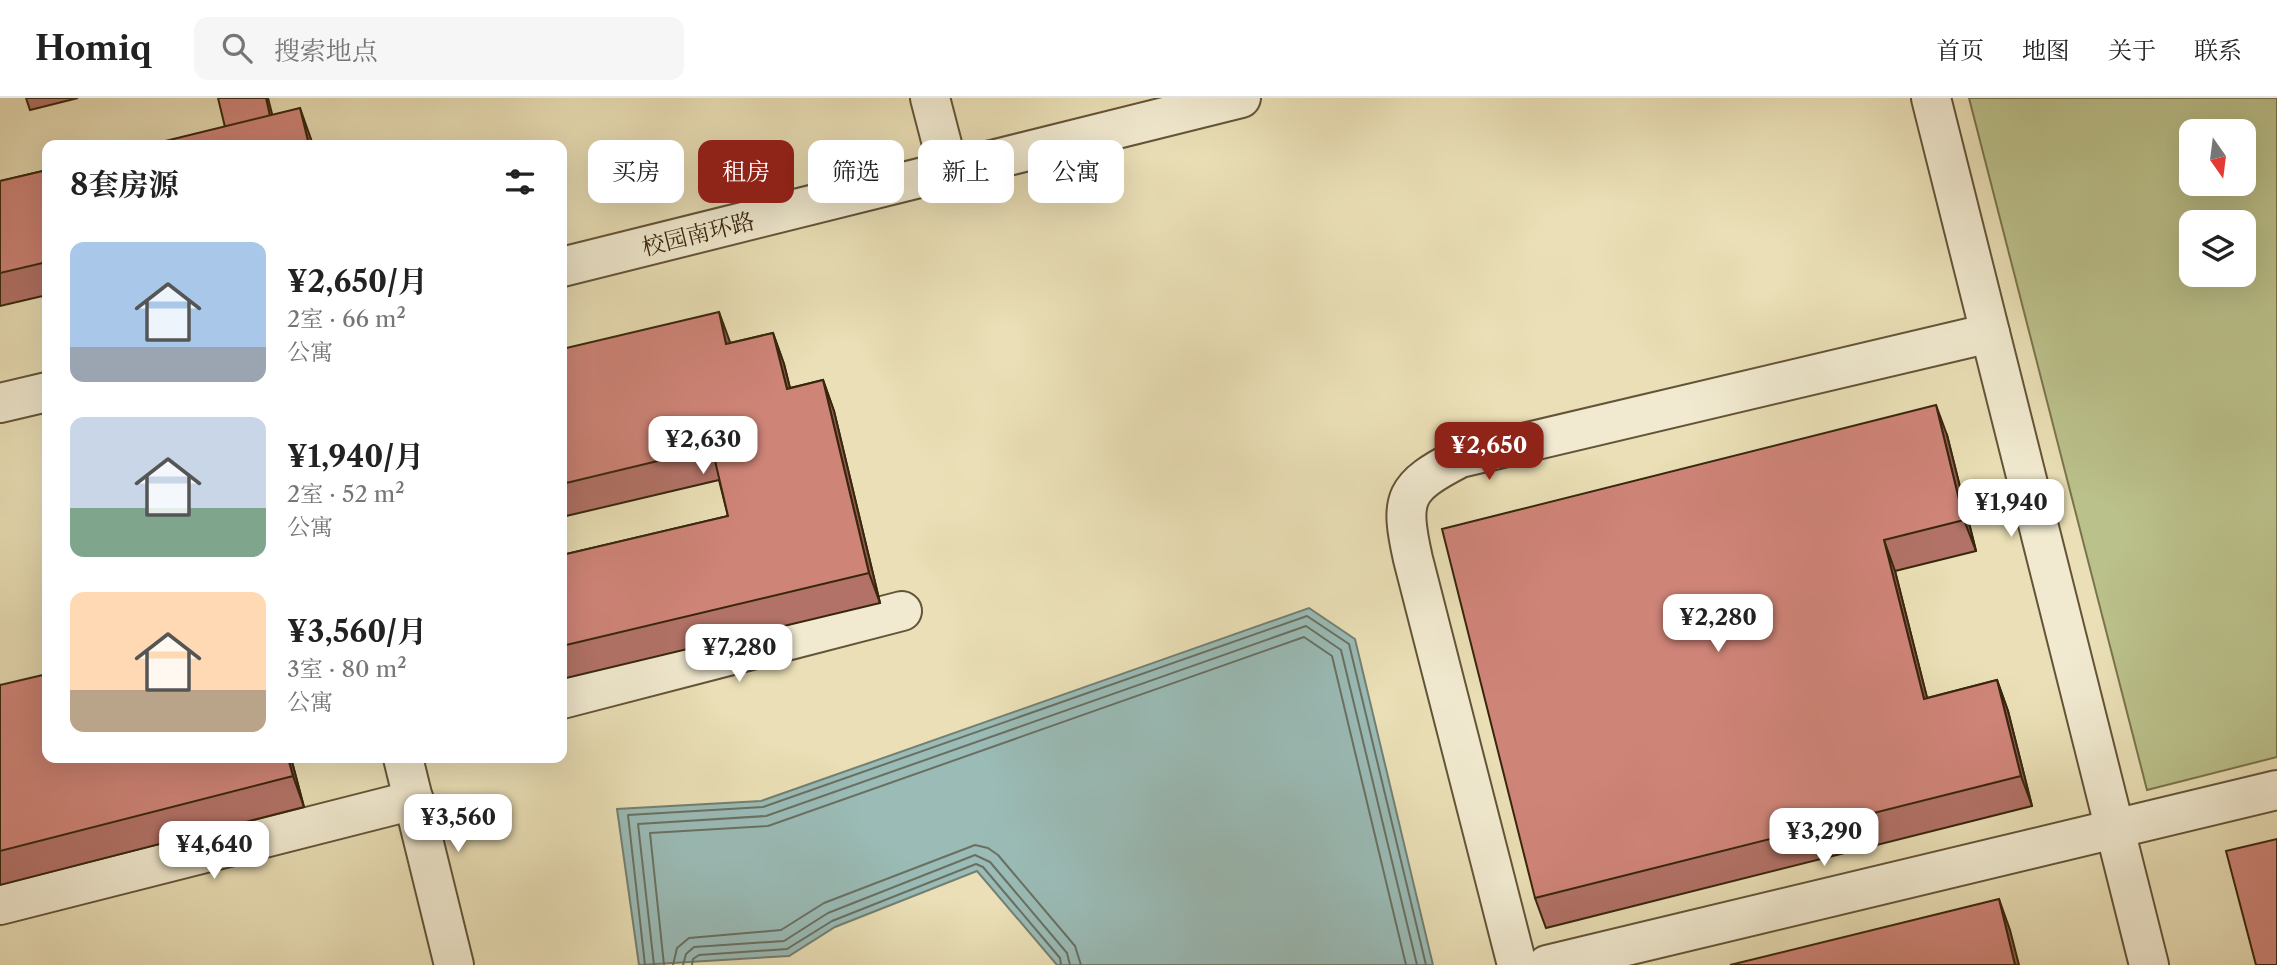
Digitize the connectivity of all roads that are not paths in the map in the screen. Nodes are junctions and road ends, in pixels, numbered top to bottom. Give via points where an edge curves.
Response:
1 (930, 98) edge
2 (1241, 98) edge
3 (1931, 98) edge
4 (1150, 108) edge
5 (941, 140) edge
6 (1014, 151) edge
7 (918, 179) edge
8 (567, 266) edge
9 (1990, 333) junction
10 (42, 393) edge
11 (0, 403) edge
12 (902, 611) dead end
13 (567, 698) edge
14 (404, 763) edge
15 (2277, 790) edge
16 (414, 800) junction
17 (2115, 830) junction
18 (0, 905) edge
19 (454, 965) edge
20 (1517, 965) edge
21 (1547, 965) edge
22 (2149, 965) edge

1 - 5 street
2 - 4 street, 校园南环路
3 - 9 street
4 - 6 street, 校园南环路
7 - 8 street, 校园南环路
9 - 17 street
9 - 20 street via 1460,458 1425,476 1410,495 1405,523 1413,559
10 - 11 street
12 - 13 street
14 - 16 street
15 - 17 street
16 - 18 street
16 - 19 street
17 - 21 street
17 - 22 street

